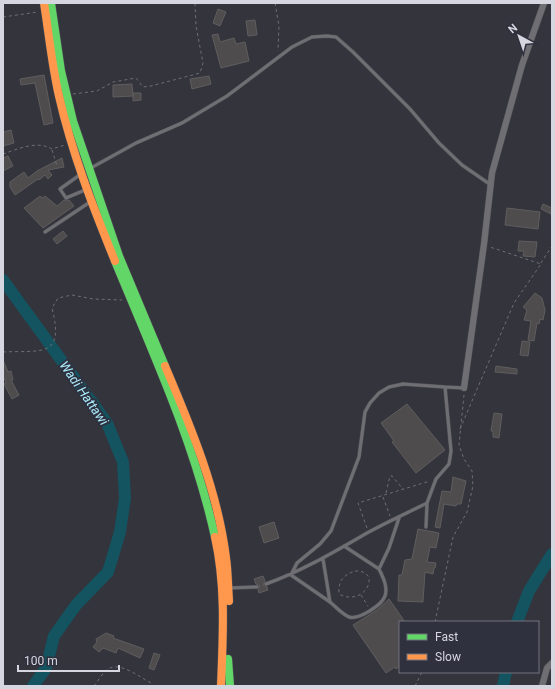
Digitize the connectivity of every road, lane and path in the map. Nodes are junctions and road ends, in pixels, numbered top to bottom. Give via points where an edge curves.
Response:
1 (50, 3) edge
2 (195, 3) edge
3 (275, 3) edge
4 (544, 3) edge
5 (44, 7) edge
6 (3, 17) edge
7 (278, 59) junction
8 (66, 95) junction
9 (71, 144) junction
10 (52, 149) junction
11 (3, 154) edge
12 (57, 166) dead end
13 (89, 169) junction
14 (81, 174) junction
15 (491, 185) junction
16 (86, 189) junction
17 (91, 202) junction
18 (45, 232) dead end
19 (484, 244) junction
20 (552, 246) edge
21 (541, 264) junction
22 (131, 300) junction
23 (3, 352) edge
24 (445, 387) junction
25 (464, 388) junction
26 (460, 429) junction
27 (436, 479) junction
28 (403, 489) junction
29 (386, 494) junction
30 (383, 496) junction
31 (427, 503) junction
32 (399, 518) junction
33 (391, 521) junction
34 (426, 527) dead end
35 (368, 533) junction
36 (344, 546) junction
37 (322, 559) junction
38 (379, 569) junction
39 (291, 575) junction
40 (266, 584) dead end
41 (257, 587) dead end
42 (229, 588) junction
43 (361, 595) junction
44 (330, 602) junction
45 (371, 609) junction
46 (435, 621) edge
47 (552, 663) edge
48 (422, 673) edge
49 (94, 686) edge
50 (150, 686) edge
51 (221, 686) edge
52 (230, 686) edge
53 (415, 686) edge
54 (542, 686) edge

1 - 8 main road
2 - 8 path via 196,26 203,63 200,74 143,87 136,78 113,82 97,91
3 - 7 path via 279,26
4 - 15 street via 522,65 492,173
5 - 6 path
5 - 9 main road via 59,96
7 - 13 lane via 227,96 182,123 136,143
7 - 15 lane via 292,47 312,37 336,38 405,104 462,165
8 - 13 main road
9 - 10 path
9 - 14 main road
10 - 11 path via 38,145
10 - 12 path
13 - 14 lane
13 - 42 main road via 121,263 185,414 223,541
14 - 16 main road
14 - 16 lane via 60,189 66,198
15 - 19 street
16 - 17 main road
17 - 18 lane
17 - 22 main road
19 - 21 path
19 - 25 street
20 - 21 path
21 - 26 path via 514,303
22 - 23 path via 93,299 72,295 58,298 52,308 57,337 50,346 36,352
22 - 51 main road via 193,456 207,501 223,595
24 - 25 lane
24 - 27 lane via 451,451 449,464
24 - 39 lane via 402,384 389,387 370,403 365,412 359,458 331,531 297,563
25 - 26 path
26 - 46 path via 459,445 472,472 474,486 467,512 453,537
27 - 28 path
27 - 31 lane
28 - 29 path
28 - 29 path via 390,476
29 - 30 path
30 - 33 path
30 - 35 path via 358,503
31 - 32 lane
31 - 34 lane
32 - 33 lane
32 - 38 lane
33 - 35 lane
35 - 36 lane
36 - 37 lane
36 - 38 lane
37 - 39 lane
37 - 44 lane
38 - 45 lane via 385,583 385,596
39 - 40 lane
39 - 44 lane
41 - 42 lane
42 - 52 main road
43 - 43 path via 368,586 369,575 366,572 355,571 341,579 339,594 348,598
43 - 45 path
44 - 45 lane via 351,618 361,616
47 - 54 street via 547,668
48 - 53 path
49 - 50 path via 108,669 116,667 151,683

